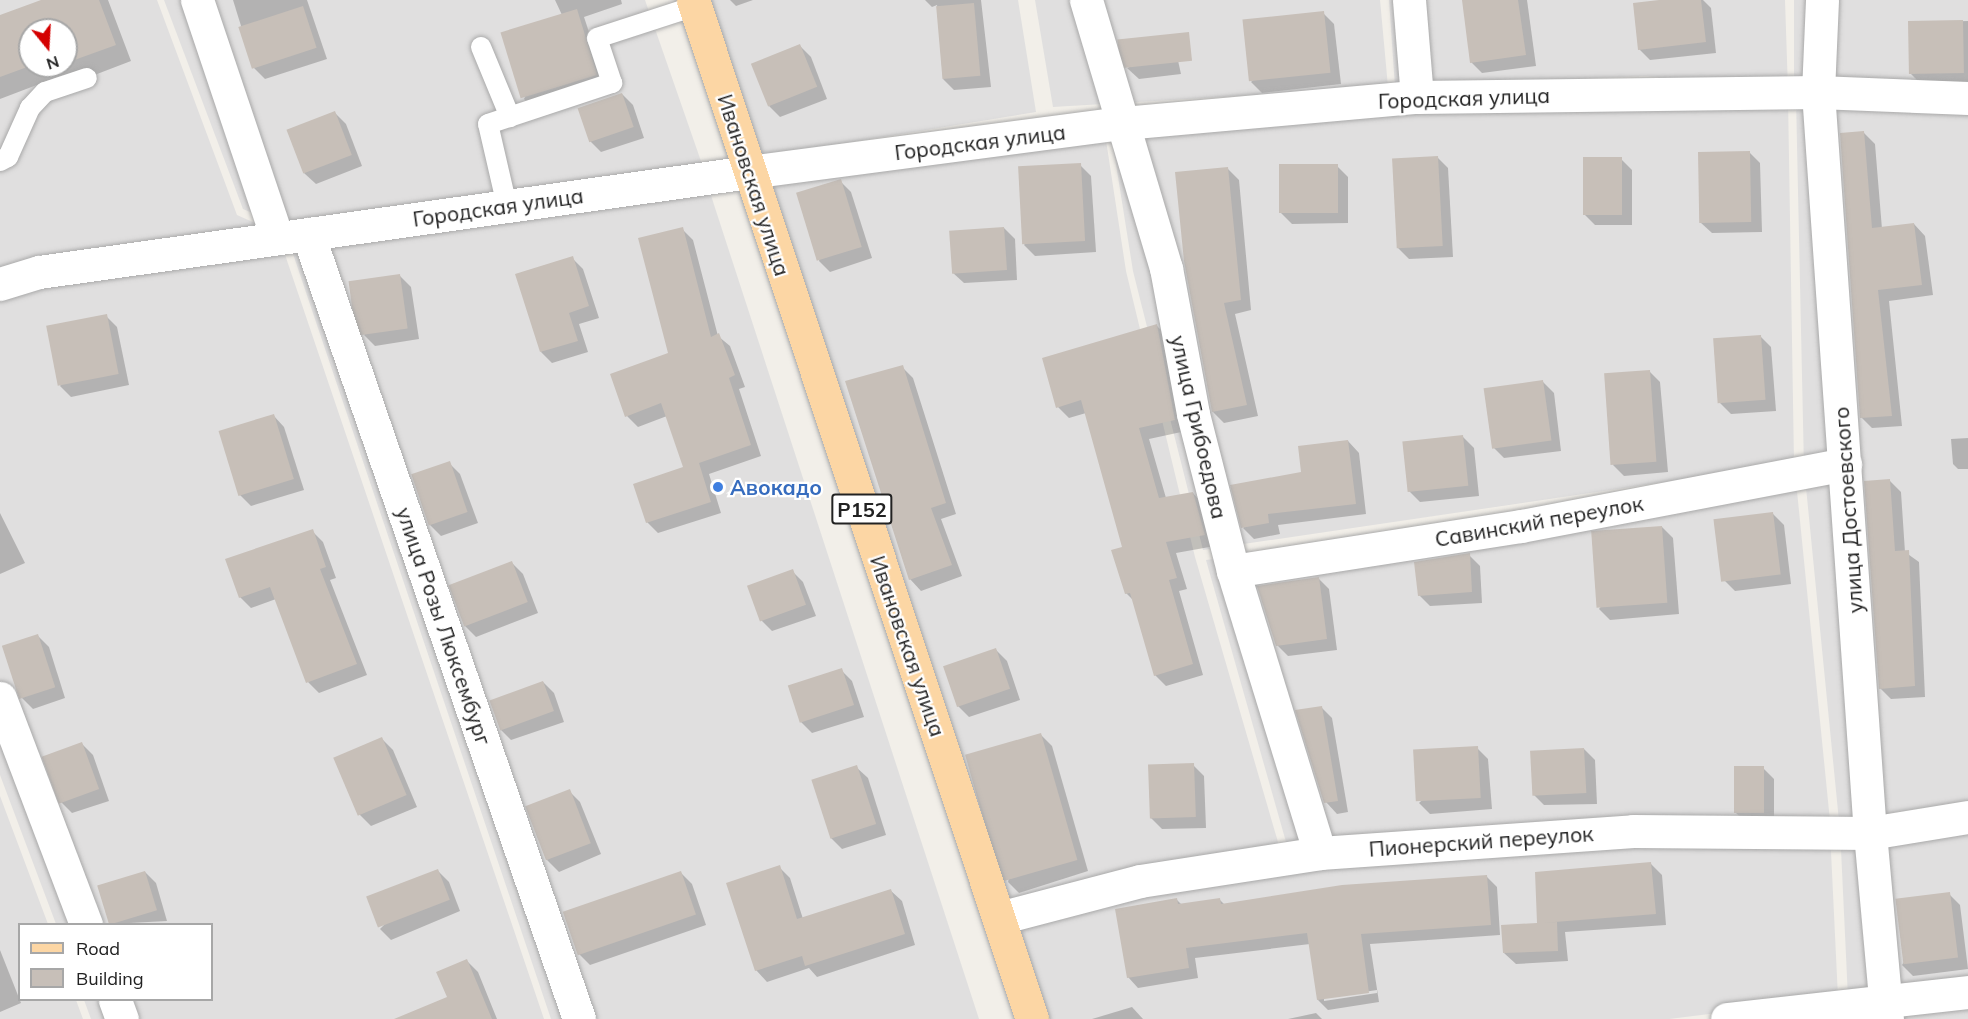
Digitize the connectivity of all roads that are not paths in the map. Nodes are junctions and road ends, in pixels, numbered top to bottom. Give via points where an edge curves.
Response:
1 (197, 0) edge
2 (1086, 0) edge
3 (1409, 0) edge
4 (1822, 0) edge
5 (694, 3) edge
6 (482, 47) dead end
7 (87, 78) dead end
8 (1818, 92) junction
9 (1417, 97) junction
10 (1968, 98) edge
11 (510, 117) junction
12 (1124, 123) junction
13 (0, 160) edge
14 (749, 172) junction
15 (507, 206) junction
16 (293, 236) junction
17 (0, 284) edge
18 (1845, 464) junction
19 (1233, 571) junction
20 (0, 698) edge
21 (1968, 817) edge
22 (1870, 833) junction
23 (1320, 853) junction
24 (999, 918) junction
25 (86, 923) edge
26 (1968, 992) edge
27 (116, 1001) edge
28 (1885, 1009) edge
29 (122, 1019) edge
30 (579, 1019) edge
31 (1032, 1019) edge
32 (1728, 1019) edge

1 - 16 street, улица Розы Люксембург
2 - 12 street, улица Грибоедова
3 - 9 street
4 - 8 street, улица Достоевского
5 - 11 lane via 597,38 612,83
5 - 14 main road, Ивановская улица / Р152
6 - 11 lane
7 - 13 lane via 45,92 30,108 8,157
8 - 9 street, Городская улица
8 - 10 street, Городская улица
8 - 18 street, улица Достоевского
9 - 12 street, Городская улица
11 - 15 lane via 488,124
12 - 14 street, Городская улица
12 - 19 street, улица Грибоедова via 1166,268 1193,414
14 - 15 street, Городская улица
14 - 24 main road, Ивановская улица / Р152
15 - 16 street, Городская улица
16 - 17 street, Городская улица via 39,272
16 - 30 street, улица Розы Люксембург
18 - 19 street, Савинский переулок via 1521,526
18 - 22 street, улица Достоевского
19 - 23 street, улица Грибоедова
20 - 25 street
21 - 22 street, Пионерский переулок
22 - 23 street, Пионерский переулок via 1633,831
22 - 28 street, улица Достоевского
23 - 24 street, Пионерский переулок via 1140,881
24 - 31 main road, Ивановская улица / Р152
26 - 28 street
27 - 29 street
28 - 32 street

